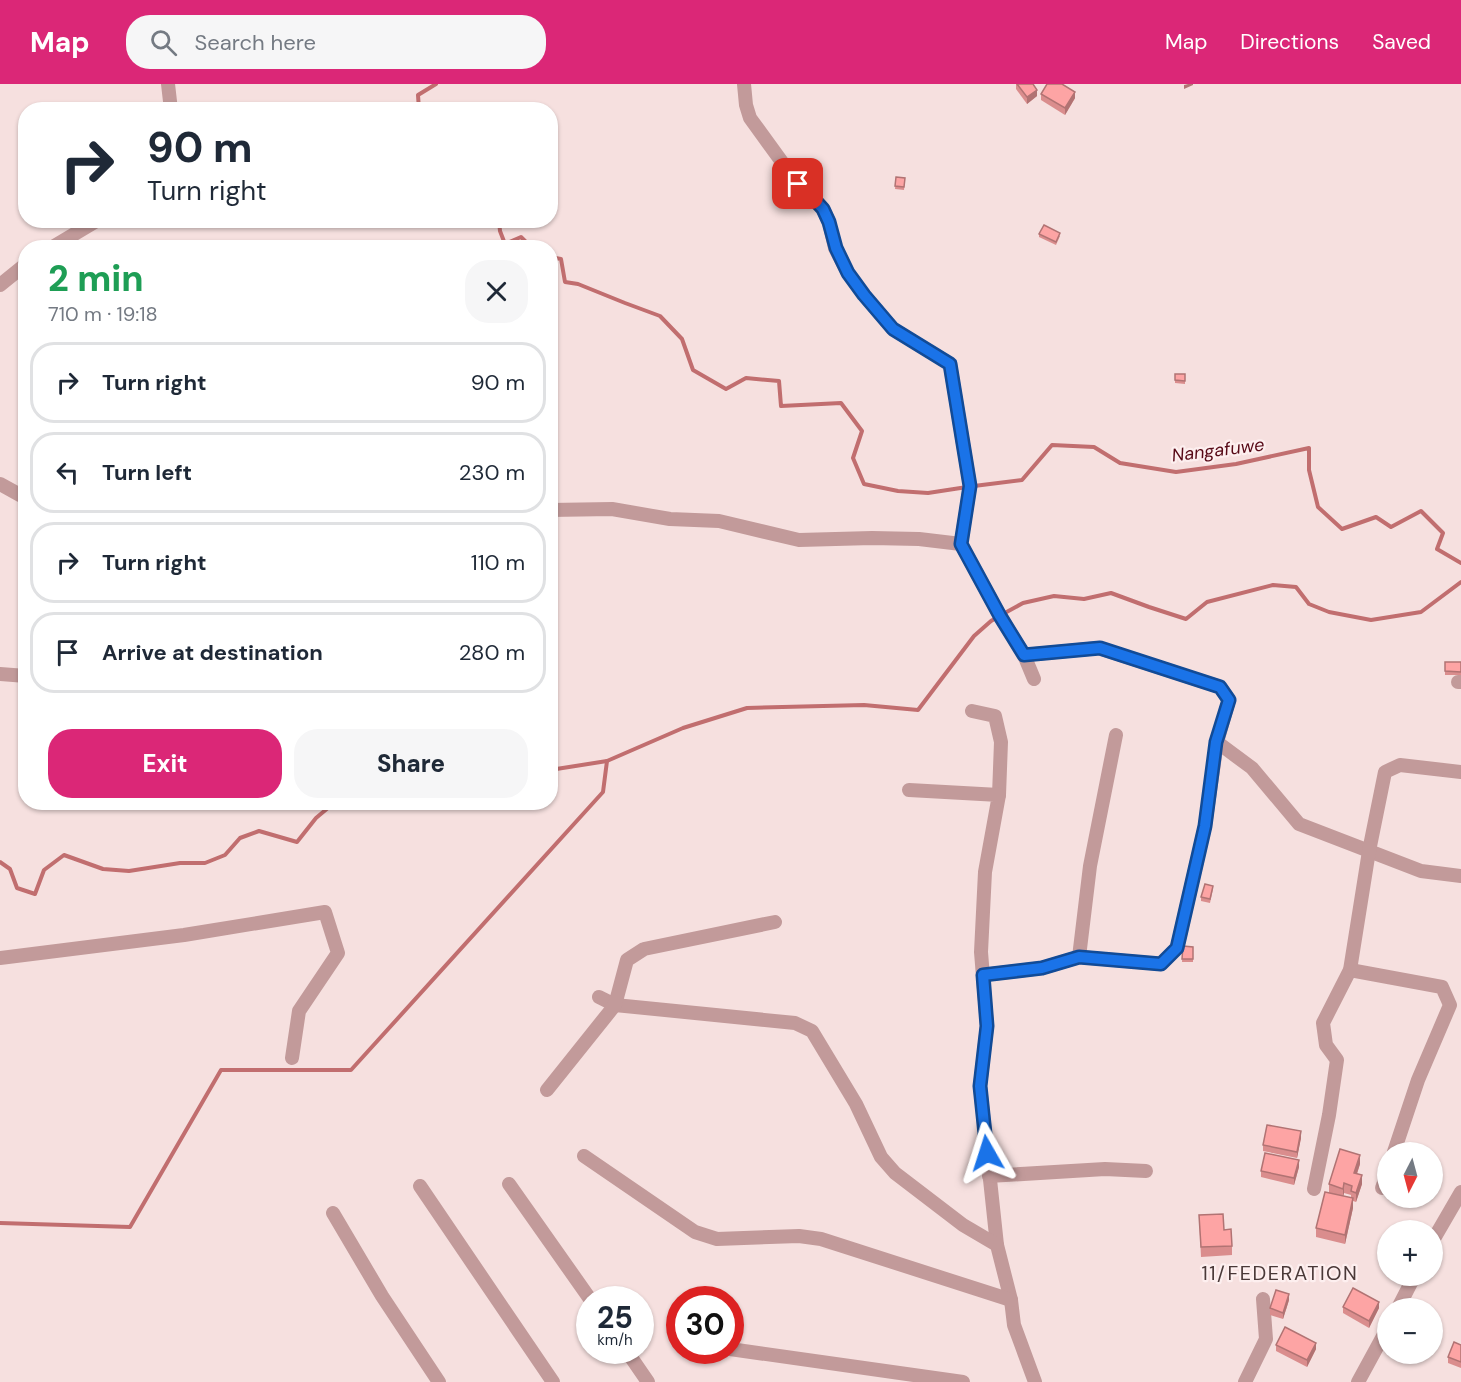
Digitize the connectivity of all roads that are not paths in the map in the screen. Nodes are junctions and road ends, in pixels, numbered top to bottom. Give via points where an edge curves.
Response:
1 (168, 84) edge
2 (744, 84) edge
3 (170, 102) edge
4 (85, 228) edge
5 (64, 240) edge
6 (18, 270) edge
7 (0, 285) edge
8 (0, 484) edge
9 (18, 494) edge
10 (558, 510) edge
11 (961, 544) junction
12 (1024, 655) junction
13 (0, 674) edge
14 (18, 675) edge
15 (1034, 679) dead end
16 (972, 711) dead end
17 (1116, 735) dead end
18 (1216, 742) junction
19 (1461, 772) edge
20 (909, 790) dead end
21 (999, 795) junction
22 (1369, 851) junction
23 (1461, 876) edge
24 (775, 922) dead end
25 (1079, 957) junction
26 (0, 958) edge
27 (1350, 970) junction
28 (983, 975) junction
29 (599, 996) dead end
30 (615, 1005) junction
31 (292, 1058) dead end
32 (547, 1090) dead end
33 (1397, 1142) edge
34 (584, 1156) dead end
35 (1146, 1171) dead end
36 (989, 1176) junction
37 (509, 1184) dead end
38 (420, 1186) dead end
39 (1314, 1189) dead end
40 (1461, 1192) edge
41 (333, 1213) dead end
42 (1443, 1223) edge
43 (997, 1245) junction
44 (581, 1286) edge
45 (1011, 1299) junction
46 (1263, 1299) dead end
47 (1377, 1347) edge
48 (744, 1351) edge
49 (636, 1364) edge
50 (439, 1382) edge
51 (553, 1382) edge
52 (648, 1382) edge
53 (963, 1382) edge
54 (1035, 1382) edge
55 (1245, 1382) edge
56 (1358, 1382) edge

1 - 3 street
2 - 11 street via 750,118 798,184 823,209 836,248 864,295 893,329 950,364 970,486
4 - 5 street
6 - 7 street
8 - 9 street
10 - 11 street via 612,509 670,519 719,521 799,540 920,539
11 - 12 street
12 - 15 street
12 - 18 street via 1100,648 1220,687 1229,700
13 - 14 street
16 - 21 street via 995,716 1001,742
17 - 25 street via 1090,866
18 - 22 street via 1252,768 1299,824
18 - 25 street via 1205,826 1177,948 1161,964
19 - 22 street via 1400,765 1385,772
20 - 21 street
21 - 28 street via 985,872
22 - 23 street via 1421,871
22 - 27 street
24 - 30 street via 644,949 627,960
25 - 28 street via 1042,968
26 - 31 street via 184,935 325,912 338,953 298,1011
27 - 33 street via 1442,987 1450,1005
27 - 39 street via 1323,1023 1326,1045 1337,1059
28 - 36 street via 987,1026 980,1086
29 - 30 street
30 - 32 street
30 - 43 street via 795,1023 812,1031 856,1104 881,1157 895,1173 963,1225
34 - 45 street via 695,1232 717,1239 821,1239
35 - 36 street via 1105,1169
36 - 43 street
37 - 44 street
38 - 51 street
40 - 42 street
41 - 50 street
43 - 45 street
45 - 54 street via 1014,1325
46 - 55 street via 1266,1339
47 - 56 street
48 - 53 street
49 - 52 street

